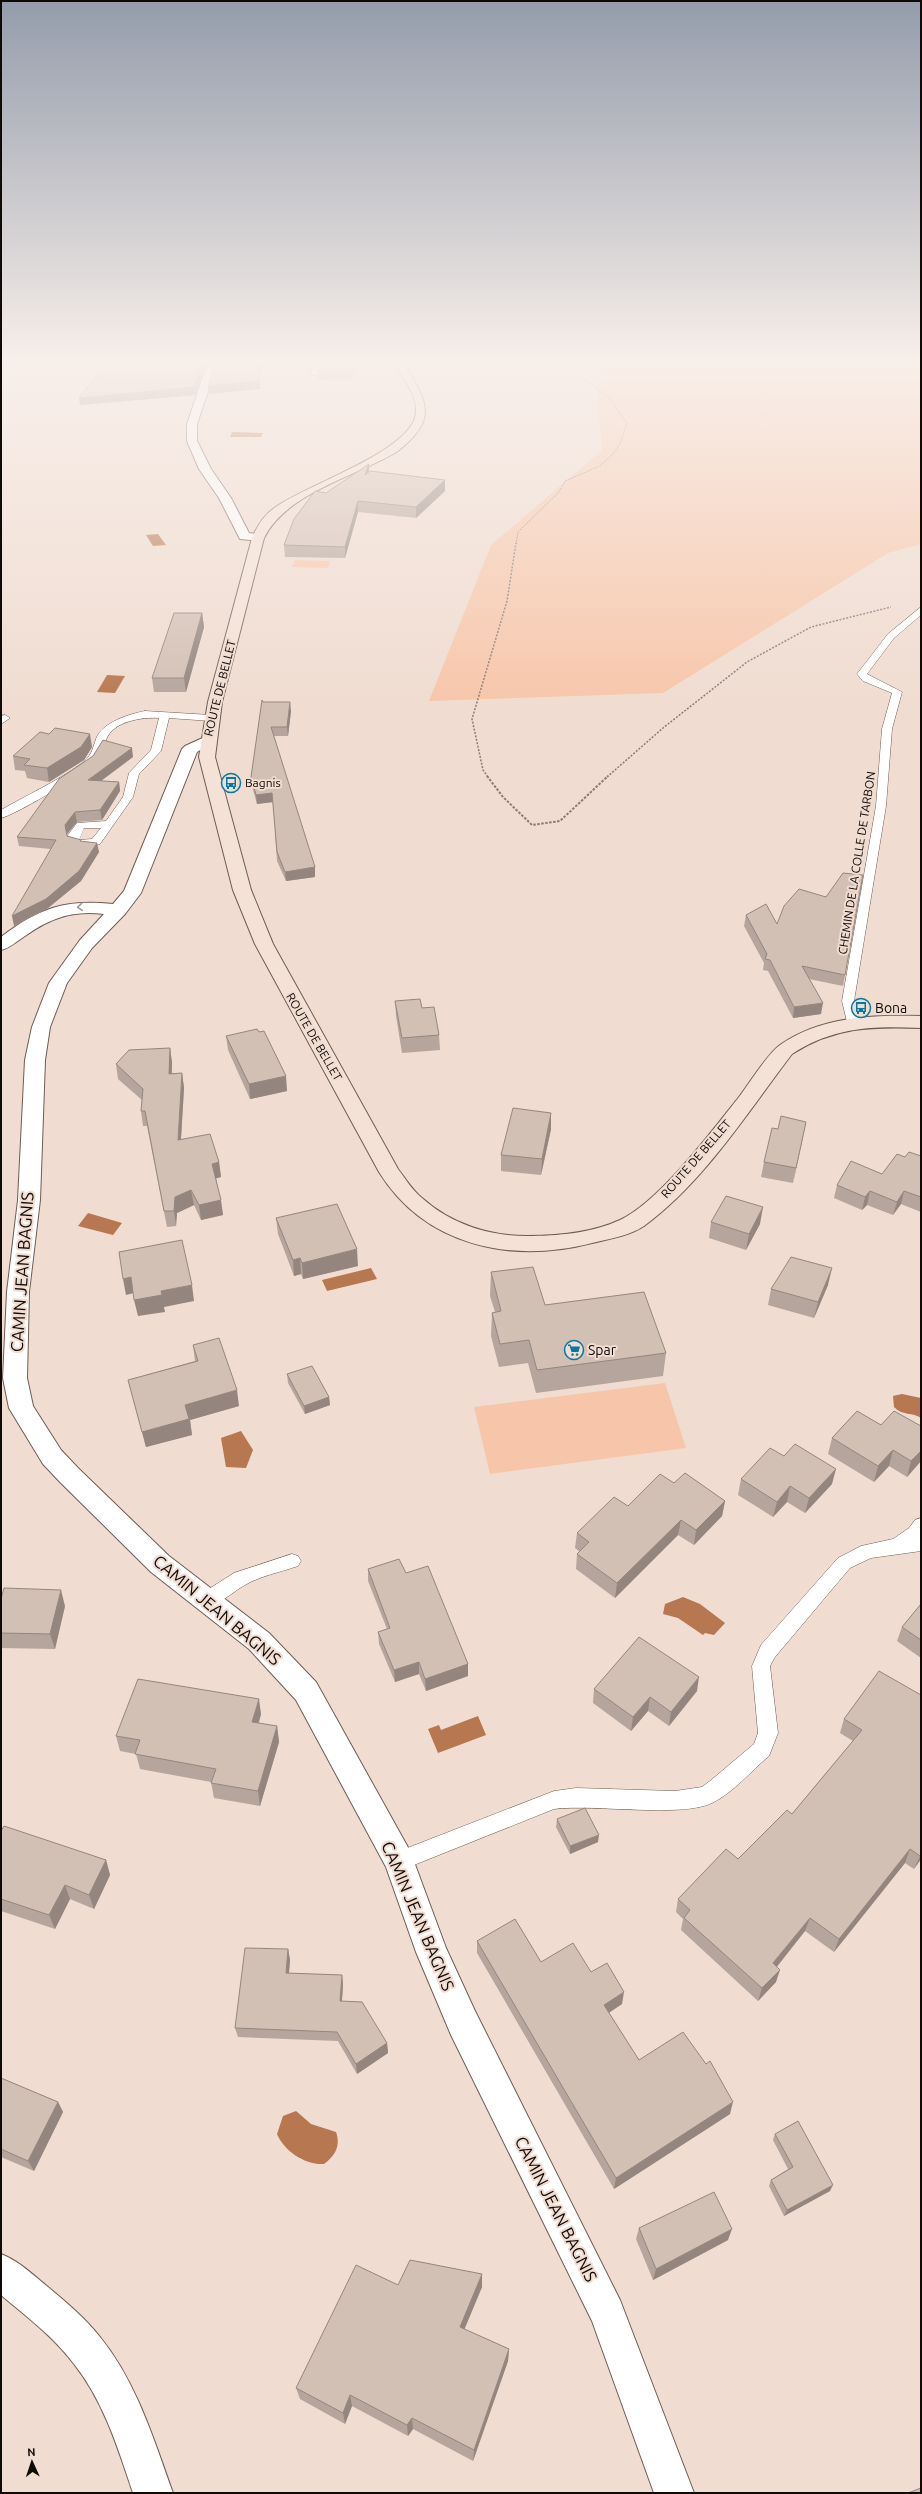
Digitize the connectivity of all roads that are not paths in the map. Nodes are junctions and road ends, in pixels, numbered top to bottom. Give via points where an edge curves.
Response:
1 (209, 475) edge
2 (343, 475) edge
3 (258, 538) junction
4 (921, 610) edge
5 (165, 716) junction
6 (209, 730) junction
7 (1, 815) edge
8 (108, 824) dead end
9 (119, 910) junction
10 (1, 945) edge
11 (854, 1022) junction
12 (921, 1022) edge
13 (921, 1525) edge
14 (921, 1544) edge
15 (897, 1547) junction
16 (292, 1561) dead end
17 (207, 1599) junction
18 (399, 1861) junction
19 (1, 2272) edge
20 (153, 2493) edge
21 (674, 2493) edge

1 - 3 street via 225,498 244,536
2 - 3 main road, ROUTE DE BELLET via 284,506 270,518
3 - 6 main road, ROUTE DE BELLET
4 - 11 lane, CHEMIN DE LA COLLE DE TARBON via 891,636 862,674 866,679 898,692 887,729 881,806 848,1001
5 - 6 lane
5 - 7 lane via 145,714 130,717 116,724 101,738 98,754 85,766
5 - 8 lane via 156,751 134,773 128,797
6 - 9 street, CAMIN JEAN BAGNIS via 190,749 132,893
6 - 11 main road, ROUTE DE BELLET via 206,757 242,890 280,977 389,1172 414,1202 448,1226 492,1240 529,1245 549,1244 604,1233 637,1220 670,1192 785,1050 808,1036
9 -> 10 street via 89,906 62,908 34,920
9 - 17 street, CAMIN JEAN BAGNIS via 86,944 58,983 41,1027 35,1067 29,1200 18,1292 15,1378 21,1408 52,1457 160,1564
11 - 12 main road, ROUTE DE BELLET
13 - 15 lane
14 - 15 lane
15 - 18 lane via 853,1556 844,1563 768,1651 761,1666 768,1734 762,1750 706,1796 675,1800 576,1797 554,1800
16 - 17 lane via 240,1578
17 - 18 street, CAMIN JEAN BAGNIS via 259,1641 306,1691
18 - 21 street, CAMIN JEAN BAGNIS via 432,1952 463,2023 607,2312
19 - 20 street via 66,2327 97,2364 130,2429

